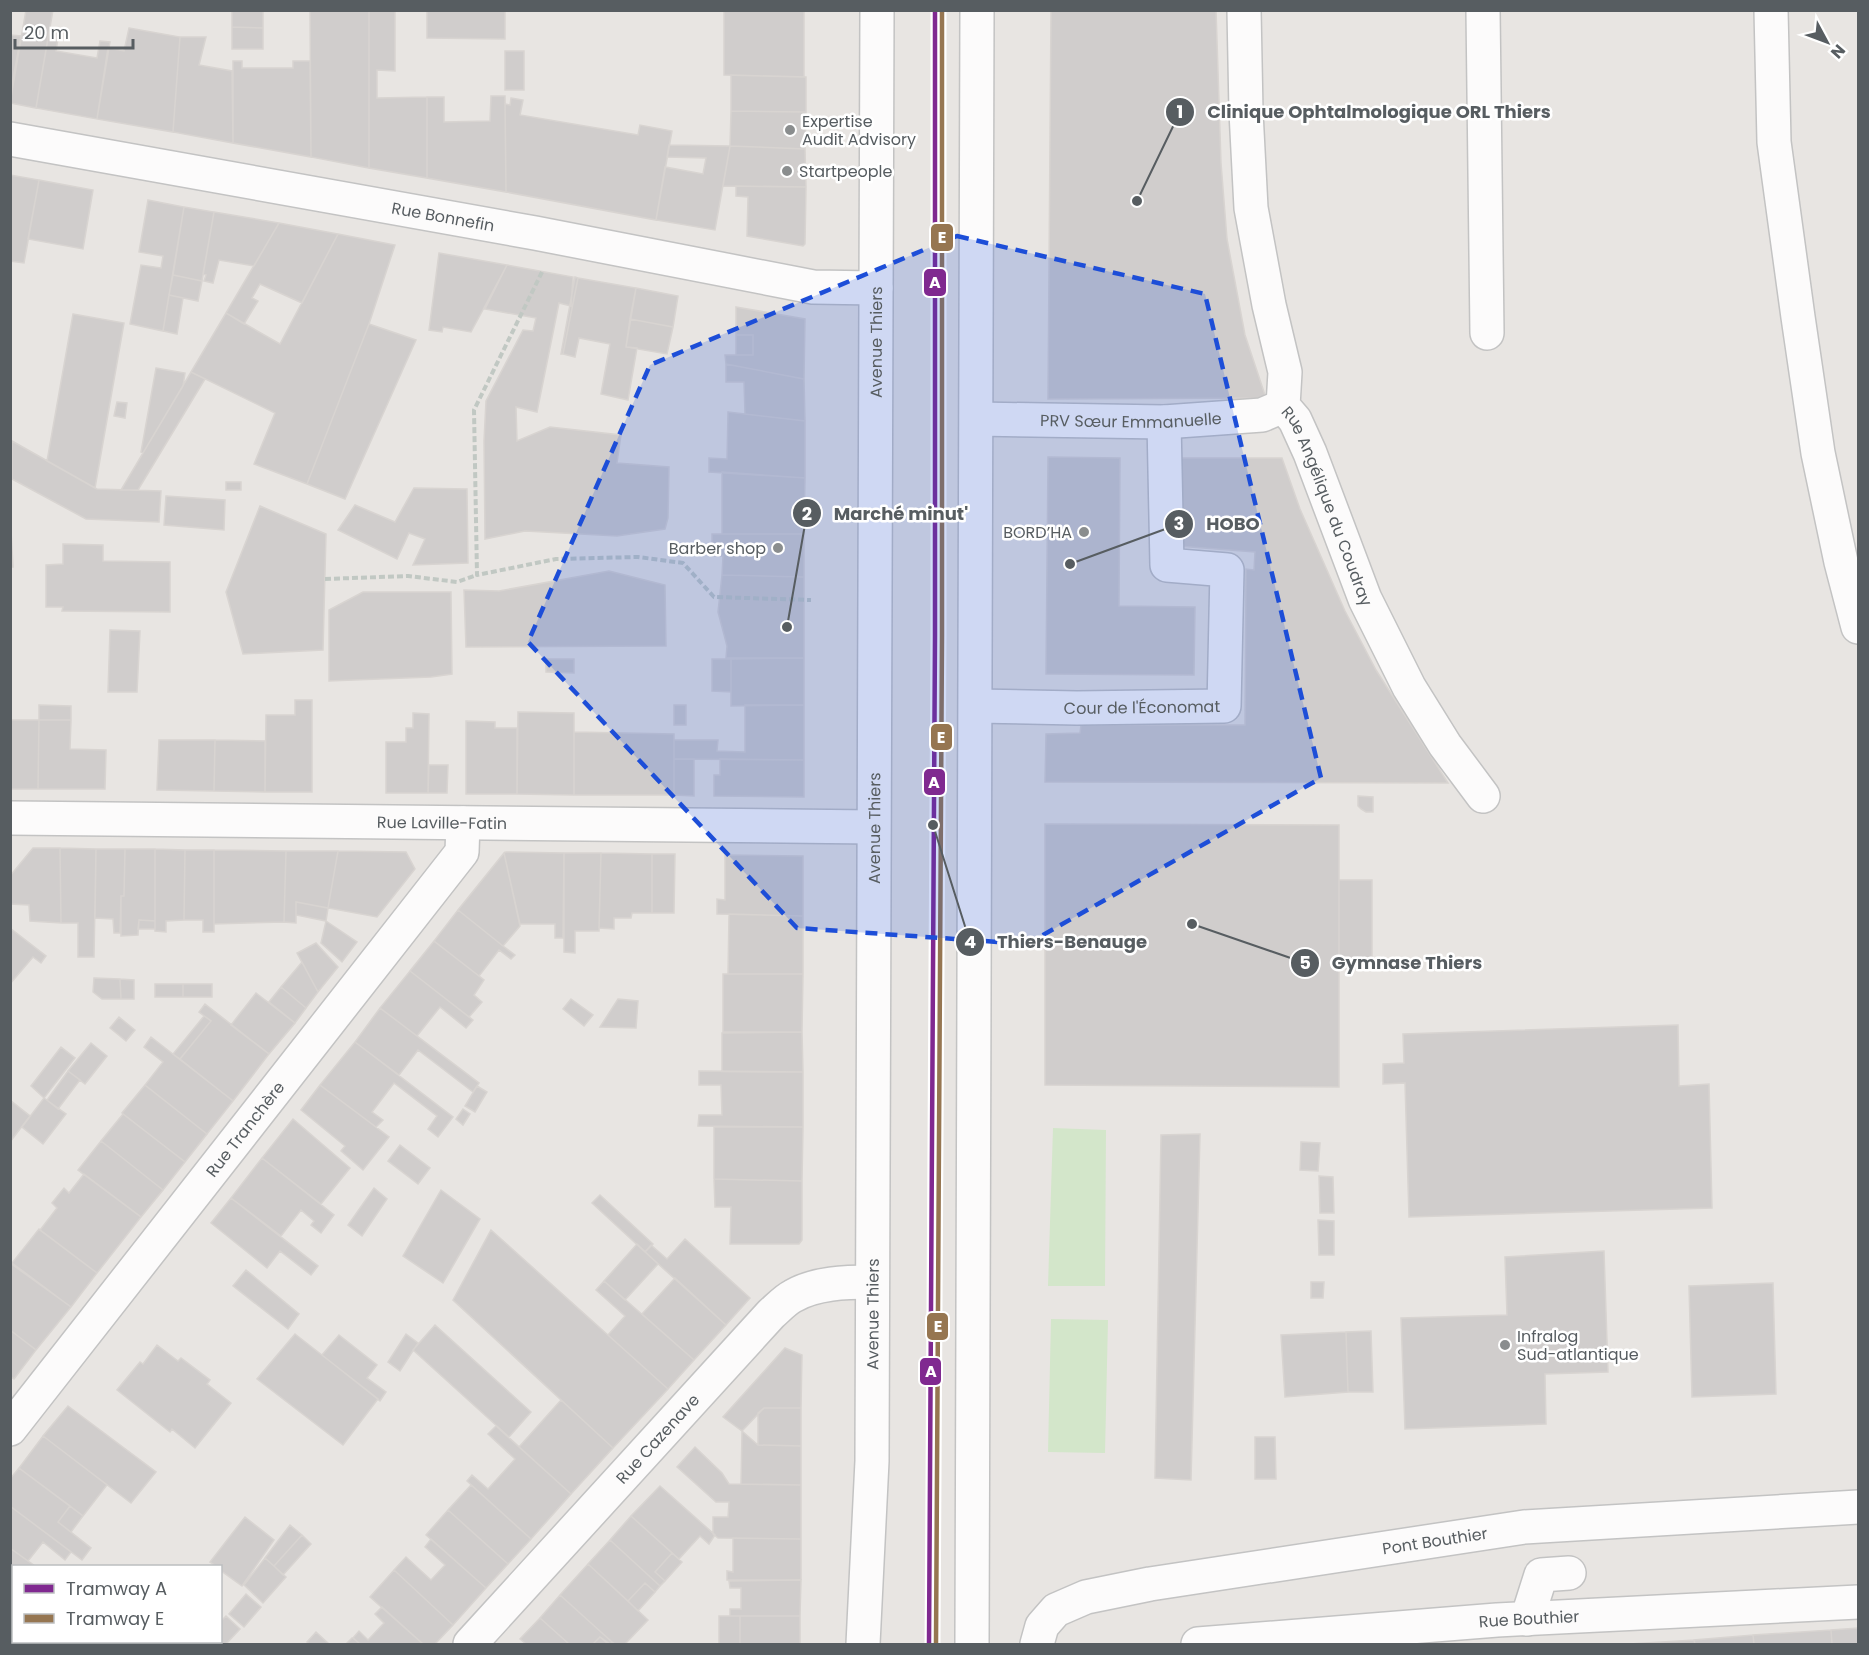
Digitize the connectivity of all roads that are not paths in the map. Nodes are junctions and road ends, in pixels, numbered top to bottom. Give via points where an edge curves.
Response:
1 (877, 10) edge
2 (977, 10) edge
3 (1244, 10) edge
4 (1483, 10) edge
5 (1771, 10) edge
6 (10, 139) edge
7 (876, 288) junction
8 (1486, 333) dead end
9 (1283, 406) junction
10 (977, 419) junction
11 (1164, 422) junction
12 (1858, 627) edge
13 (976, 706) junction
14 (1483, 796) dead end
15 (10, 818) edge
16 (463, 823) junction
17 (873, 827) junction
18 (872, 1282) junction
19 (10, 1429) edge
20 (1858, 1507) edge
21 (1569, 1573) dead end
22 (1858, 1602) edge
23 (1507, 1628) edge
24 (471, 1644) edge
25 (863, 1644) edge
26 (972, 1644) edge
27 (1037, 1644) edge
28 (1198, 1644) edge

1 - 7 street, Avenue Thiers
2 - 10 street
3 - 9 street, Rue Angélique du Coudray via 1251,208 1285,372
4 - 8 street
5 - 12 street via 1774,142 1796,306 1818,453
6 - 7 street, Rue Bonnefin via 813,287
7 - 17 street, Avenue Thiers
9 - 11 street, PRV Sœur Emmanuelle via 1262,415
9 - 14 street, Rue Angélique du Coudray via 1295,420 1310,453 1365,599 1409,687
10 - 11 street, PRV Sœur Emmanuelle
10 - 13 street
11 - 13 street, Cour de l'Économat via 1167,565 1227,570 1224,706
13 - 26 street
15 - 16 street, Rue Laville-Fatin
16 - 17 street, Rue Laville-Fatin
16 - 19 street, Rue Tranchère via 462,852
17 - 18 street, Avenue Thiers
18 - 24 street, Rue Cazenave via 807,1289 771,1314
18 - 25 street, Avenue Thiers via 872,1461
20 - 27 street, Pont Bouthier via 1524,1527 1263,1566 1086,1597 1056,1611 1042,1626
21 - 23 street via 1541,1575
22 - 23 street, Rue Bouthier
23 - 28 street, Rue Bouthier

